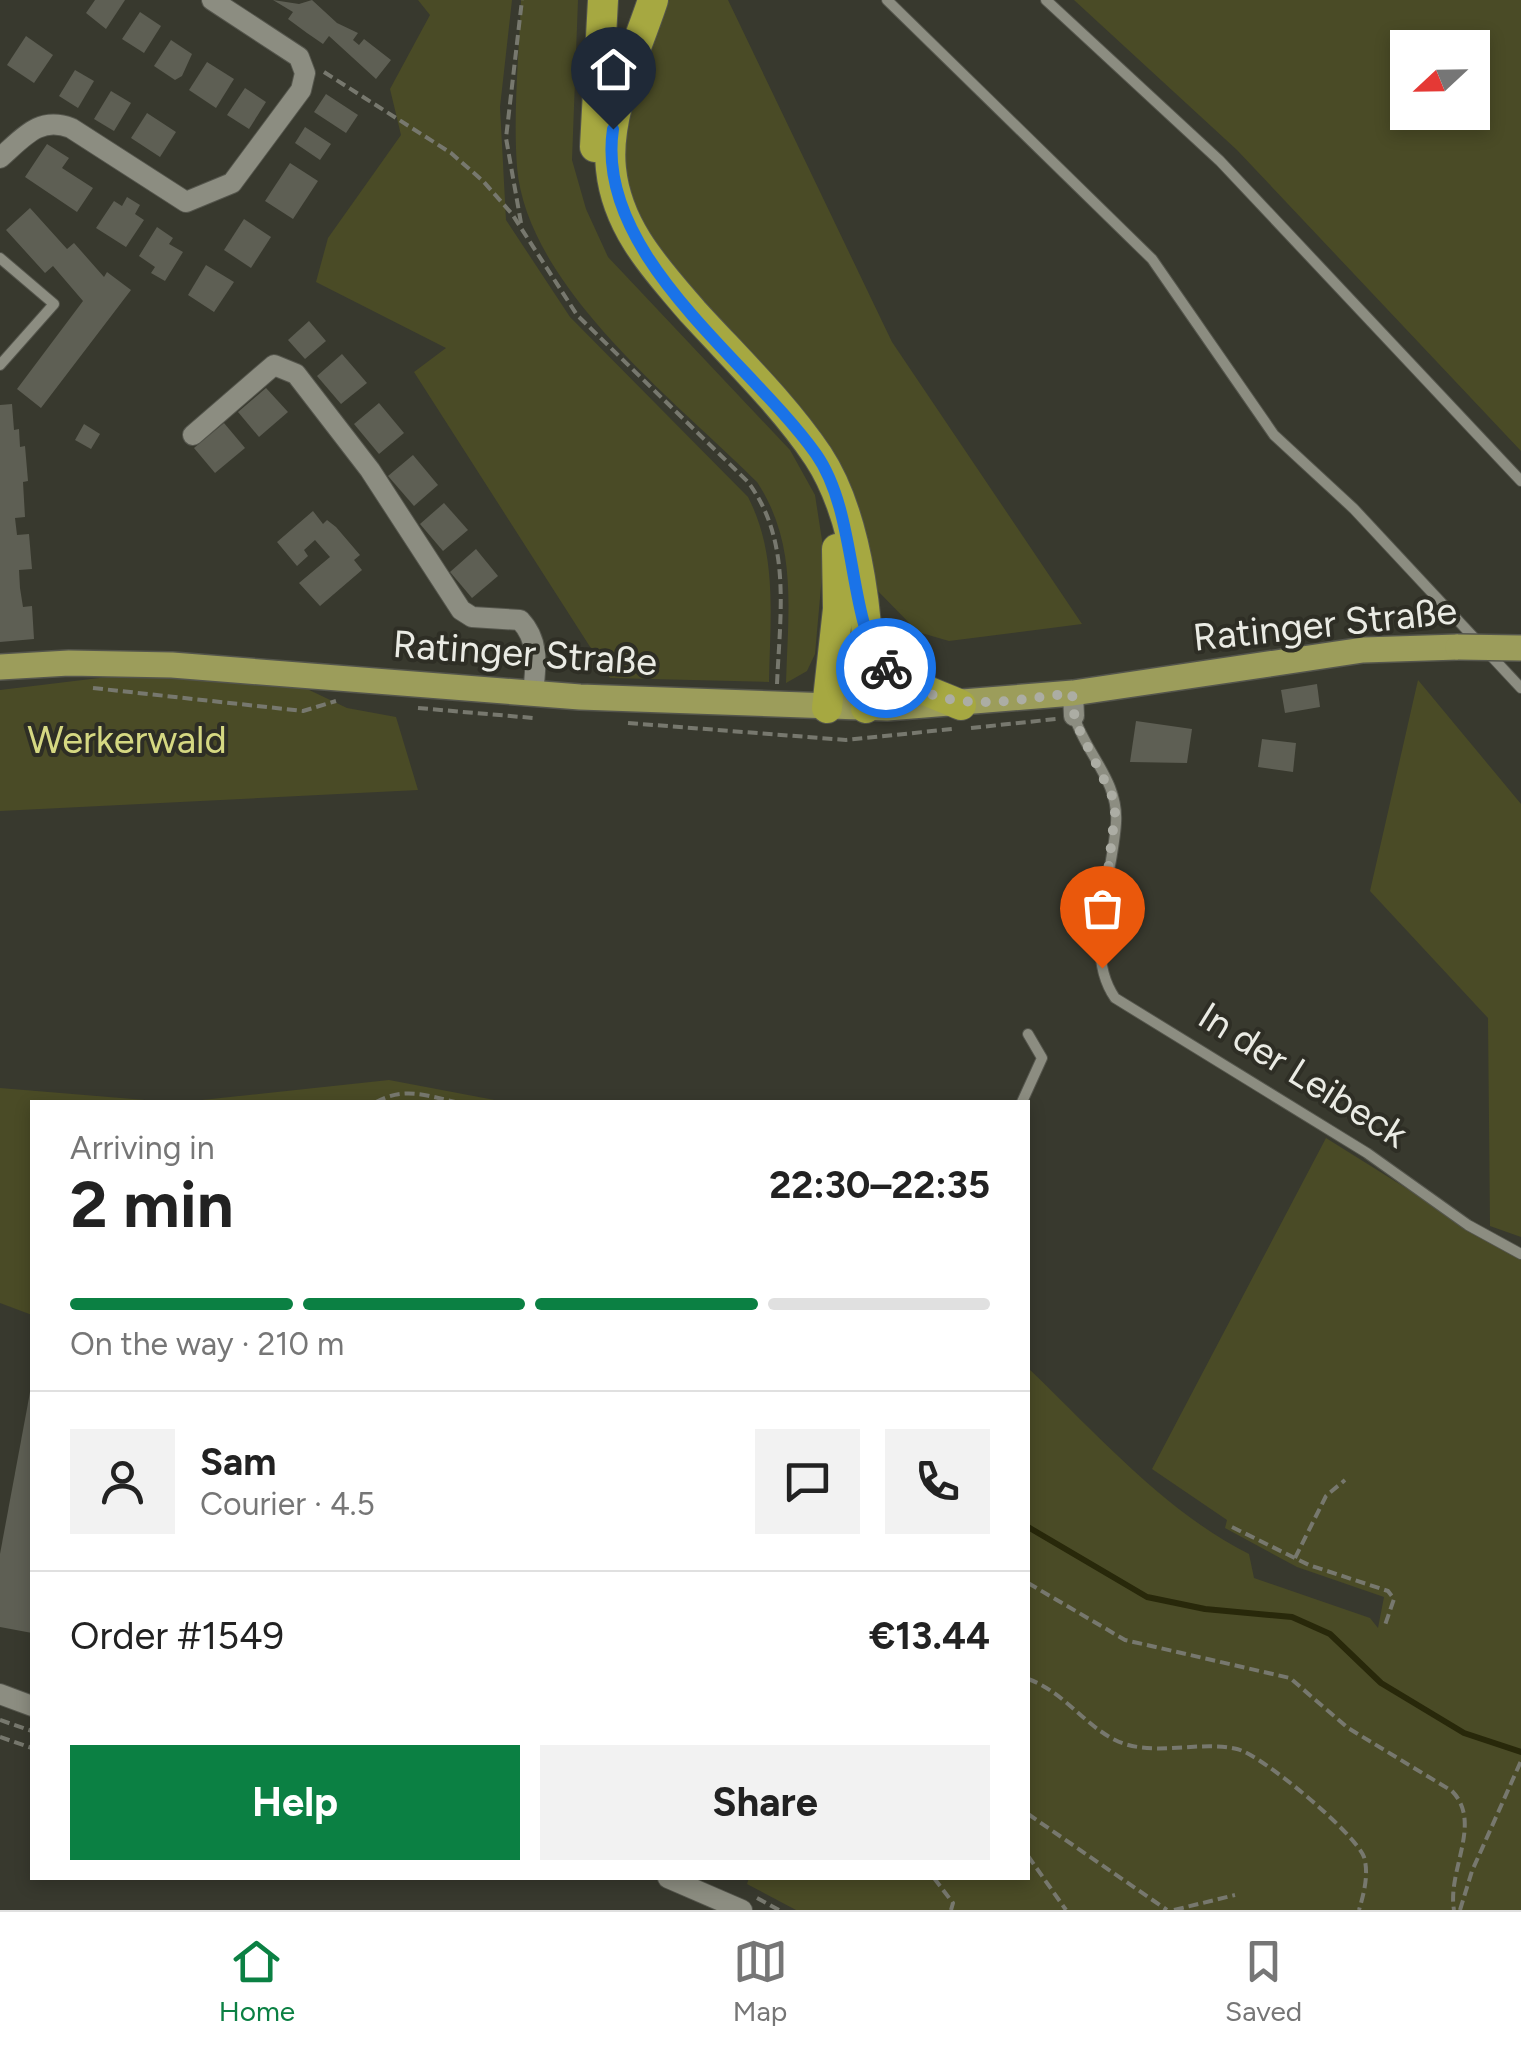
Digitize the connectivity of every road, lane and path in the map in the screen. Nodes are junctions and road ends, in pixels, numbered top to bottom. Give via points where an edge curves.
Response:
1 (212, 0) edge
2 (522, 0) edge
3 (603, 0) edge
4 (654, 0) edge
5 (887, 0) edge
6 (1046, 0) edge
7 (299, 56) junction
8 (0, 158) edge
9 (522, 229) junction
10 (0, 258) edge
11 (0, 366) edge
12 (194, 434) dead end
13 (1521, 481) edge
14 (868, 645) junction
15 (1521, 648) edge
16 (0, 667) edge
17 (1521, 688) edge
18 (533, 693) junction
19 (962, 705) junction
20 (1073, 705) junction
21 (776, 707) junction
22 (827, 708) junction
23 (866, 708) junction
24 (1028, 1034) dead end
25 (380, 1100) edge
26 (447, 1100) edge
27 (1023, 1100) edge
28 (1521, 1254) edge
29 (1345, 1480) dead end
30 (1232, 1527) dead end
31 (1296, 1558) junction
32 (1030, 1584) edge
33 (1384, 1625) dead end
34 (1030, 1680) edge
35 (0, 1694) edge
36 (30, 1705) edge
37 (0, 1720) edge
38 (30, 1730) edge
39 (0, 1736) edge
40 (30, 1747) edge
41 (1521, 1761) edge
42 (1030, 1815) edge
43 (1030, 1859) edge
44 (671, 1880) edge
45 (720, 1880) edge
46 (936, 1880) edge
47 (1235, 1895) dead end
48 (701, 1900) edge
49 (742, 1910) edge
50 (951, 1910) edge
51 (1066, 1910) edge
52 (1167, 1910) edge
53 (1174, 1910) edge
54 (1360, 1910) edge
55 (1457, 1910) edge

1 - 7 street
2 - 9 path via 506,138
3 - 22 highway via 595,142 613,222 638,263 798,446 825,494 838,568
4 - 14 highway via 613,129 610,165 618,203 661,275 820,458 849,533
5 - 17 lane via 1152,259 1274,436 1354,508
6 - 13 lane via 1220,160
7 - 8 street via 301,90 232,183 210,195 186,202 52,121
7 - 9 path via 450,153
9 - 21 path via 577,315 748,482 767,511 780,570
10 - 11 lane via 54,304
12 - 18 street via 274,365 296,374 370,470 461,610 520,620 528,628 536,662
14 - 19 highway via 894,675
14 - 23 highway
15 - 20 main road, Ratinger Straße, bridge via 1292,658
16 - 18 main road, Ratinger Straße via 172,665
18 - 21 main road, Ratinger Straße
19 - 20 main road, Ratinger Straße
19 - 23 main road, Ratinger Straße
20 - 28 lane, In der Leibeck via 1116,804 1102,968 1116,998
21 - 22 main road, Ratinger Straße
22 - 23 main road, Ratinger Straße
24 - 27 lane via 1042,1058
25 - 26 path via 414,1092
29 - 31 path via 1326,1496
30 - 31 path
31 - 33 path via 1388,1591 1394,1599
32 - 55 path via 1125,1640 1290,1678 1348,1728 1452,1791 1466,1815 1453,1872
34 - 54 path via 1050,1686 1115,1740 1233,1748 1270,1766 1358,1847 1366,1869
35 - 36 street
37 - 38 path
39 - 40 path
41 - 55 path
42 - 52 path
43 - 51 path
44 - 48 street
45 - 48 street
46 - 50 path
47 - 53 path
48 - 49 street

